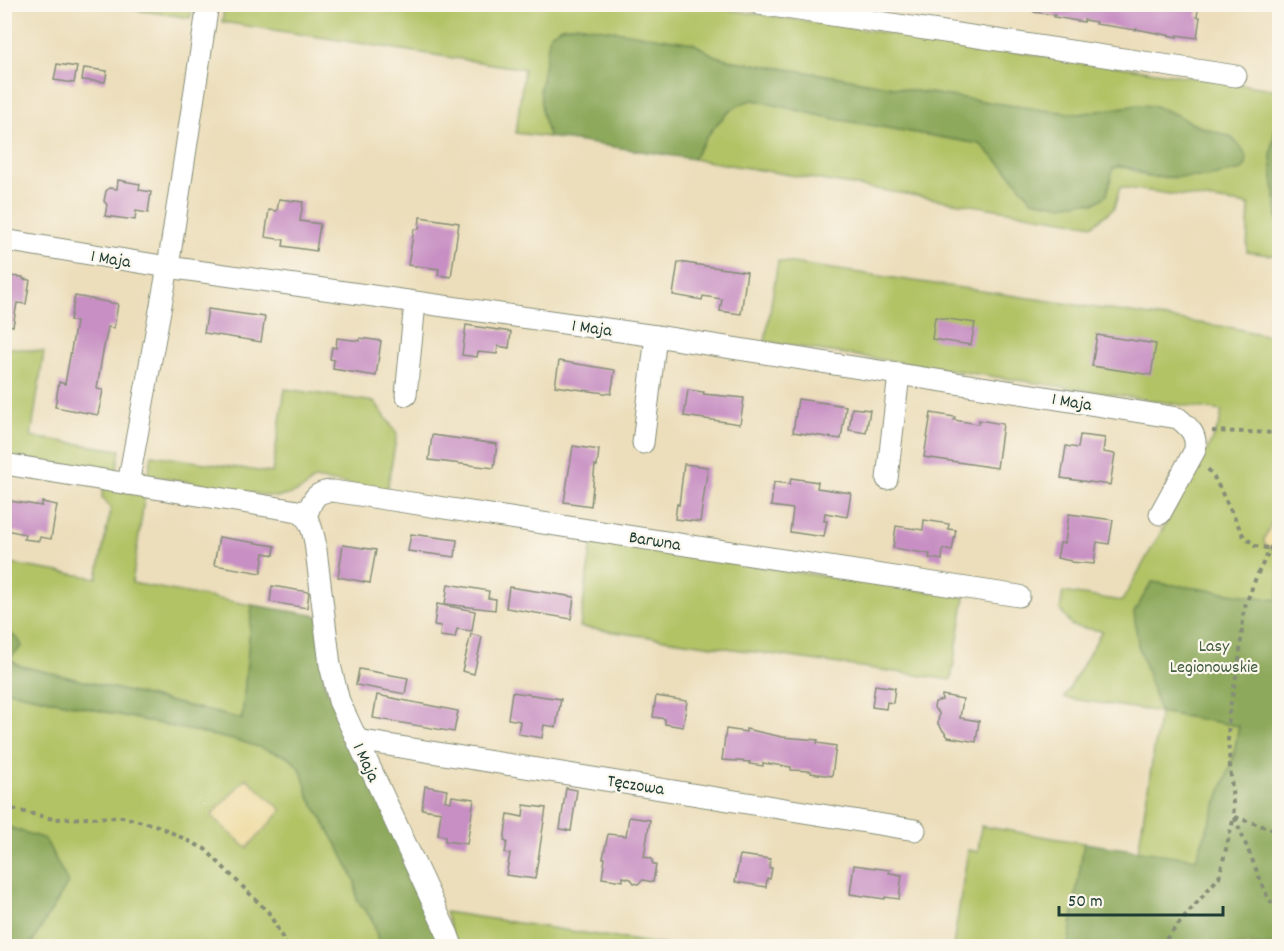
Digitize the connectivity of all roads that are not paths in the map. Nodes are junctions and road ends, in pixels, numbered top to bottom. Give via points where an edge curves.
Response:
1 (208, 4) edge
2 (759, 4) edge
3 (1236, 76) dead end
4 (4, 240) edge
5 (168, 267) junction
6 (414, 303) junction
7 (656, 336) junction
8 (899, 374) junction
9 (406, 395) dead end
10 (643, 443) dead end
11 (4, 464) edge
12 (887, 479) dead end
13 (128, 484) junction
14 (1160, 514) dead end
15 (306, 517) junction
16 (1019, 596) dead end
17 (357, 740) junction
18 (915, 830) dead end
19 (452, 946) edge

1 - 5 street
2 - 3 street
4 - 5 street, 1 Maja
5 - 6 street, 1 Maja
5 - 13 street
6 - 7 street, 1 Maja
6 - 9 street
7 - 8 street, 1 Maja
7 - 10 street
8 - 12 street
8 - 14 street, 1 Maja via 1189,433
11 - 13 street
13 - 15 street via 298,511
15 - 16 street, Barwna via 312,498 333,491
15 - 17 street, 1 Maja via 315,542 330,665 339,701
17 - 18 street, Tęczowa
17 - 19 street, 1 Maja

